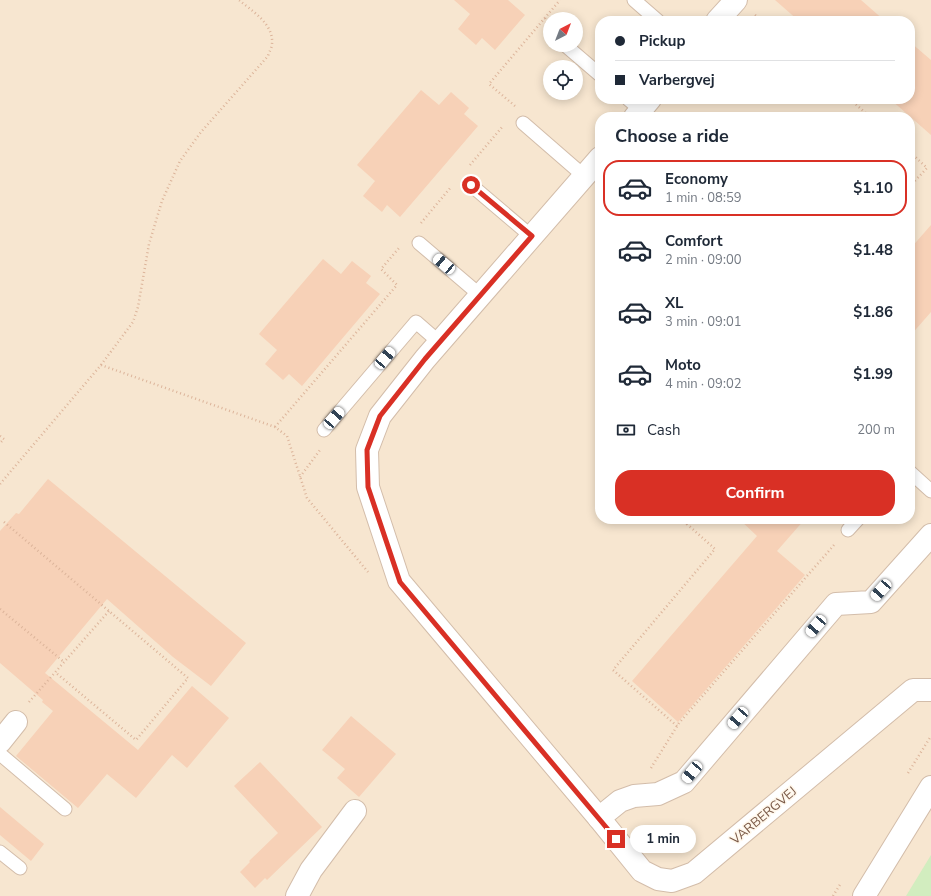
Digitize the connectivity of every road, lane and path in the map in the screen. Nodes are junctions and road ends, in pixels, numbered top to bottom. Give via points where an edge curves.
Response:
1 (239, 0) edge
2 (560, 0) edge
3 (634, 0) edge
4 (736, 0) edge
5 (550, 12) edge
6 (652, 16) edge
7 (722, 16) edge
8 (543, 20) edge
9 (573, 52) edge
10 (595, 71) edge
11 (856, 104) edge
12 (518, 108) dead end
13 (864, 112) edge
14 (523, 123) dead end
15 (503, 125) dead end
16 (915, 157) edge
17 (595, 164) edge
18 (469, 166) dead end
19 (584, 176) junction
20 (915, 181) edge
21 (454, 183) dead end
22 (471, 185) dead end
23 (420, 224) dead end
24 (532, 236) junction
25 (420, 243) dead end
26 (400, 247) dead end
27 (480, 295) junction
28 (439, 342) junction
29 (101, 365) junction
30 (275, 427) junction
31 (324, 430) joint
32 (0, 436) edge
33 (0, 444) edge
34 (300, 477) junction
35 (915, 477) edge
36 (0, 484) edge
37 (931, 491) edge
38 (4, 522) dead end
39 (687, 524) edge
40 (853, 524) edge
41 (848, 530) joint
42 (931, 535) edge
43 (371, 575) dead end
44 (0, 609) edge
45 (109, 610) junction
46 (64, 662) junction
47 (55, 672) junction
48 (931, 690) edge
49 (16, 722) joint
50 (677, 726) junction
51 (0, 742) edge
52 (0, 754) edge
53 (931, 787) edge
54 (634, 796) junction
55 (65, 809) dead end
56 (355, 811) dead end
57 (599, 818) junction
58 (0, 852) edge
59 (20, 868) dead end
60 (297, 896) edge
61 (864, 896) edge

1 - 29 path via 262,19 271,33 272,44 268,56 201,132 180,161 162,201 149,244 133,322
2 - 5 path
3 - 6 lane
4 - 7 street
8 - 12 path via 489,84
9 - 10 lane
11 - 13 path
14 - 19 lane
15 - 18 path
16 - 20 path via 927,168
17 - 19 street, VARBERGVEJ
19 - 24 street, VARBERGVEJ
21 - 23 path
22 - 24 lane
24 - 27 street, VARBERGVEJ
25 - 27 lane
26 - 30 path via 381,269 397,285
27 - 28 street, VARBERGVEJ
28 - 31 lane via 416,322
28 - 57 street, VARBERGVEJ via 380,416 367,450 368,487 400,582
29 - 30 path
29 - 36 path
30 - 34 path via 287,436
31 - 34 path via 324,443
32 - 33 path via 4,439
34 - 43 path via 307,498
35 - 37 lane
38 - 45 path
39 - 50 path via 715,549 613,670
40 - 41 lane
41 - 50 path
42 - 54 street via 871,602 836,604 684,782 658,794
44 - 46 path
45 - 46 path
45 - 47 path via 188,678 136,740
46 - 47 path
47 - 49 path
48 - 57 street, VARBERGVEJ via 913,690 694,873 672,881 658,879 642,871
49 - 51 street
50 - 54 path
52 - 55 lane
53 - 61 street
54 - 57 street via 620,801
56 - 60 street via 311,870
58 - 59 lane

